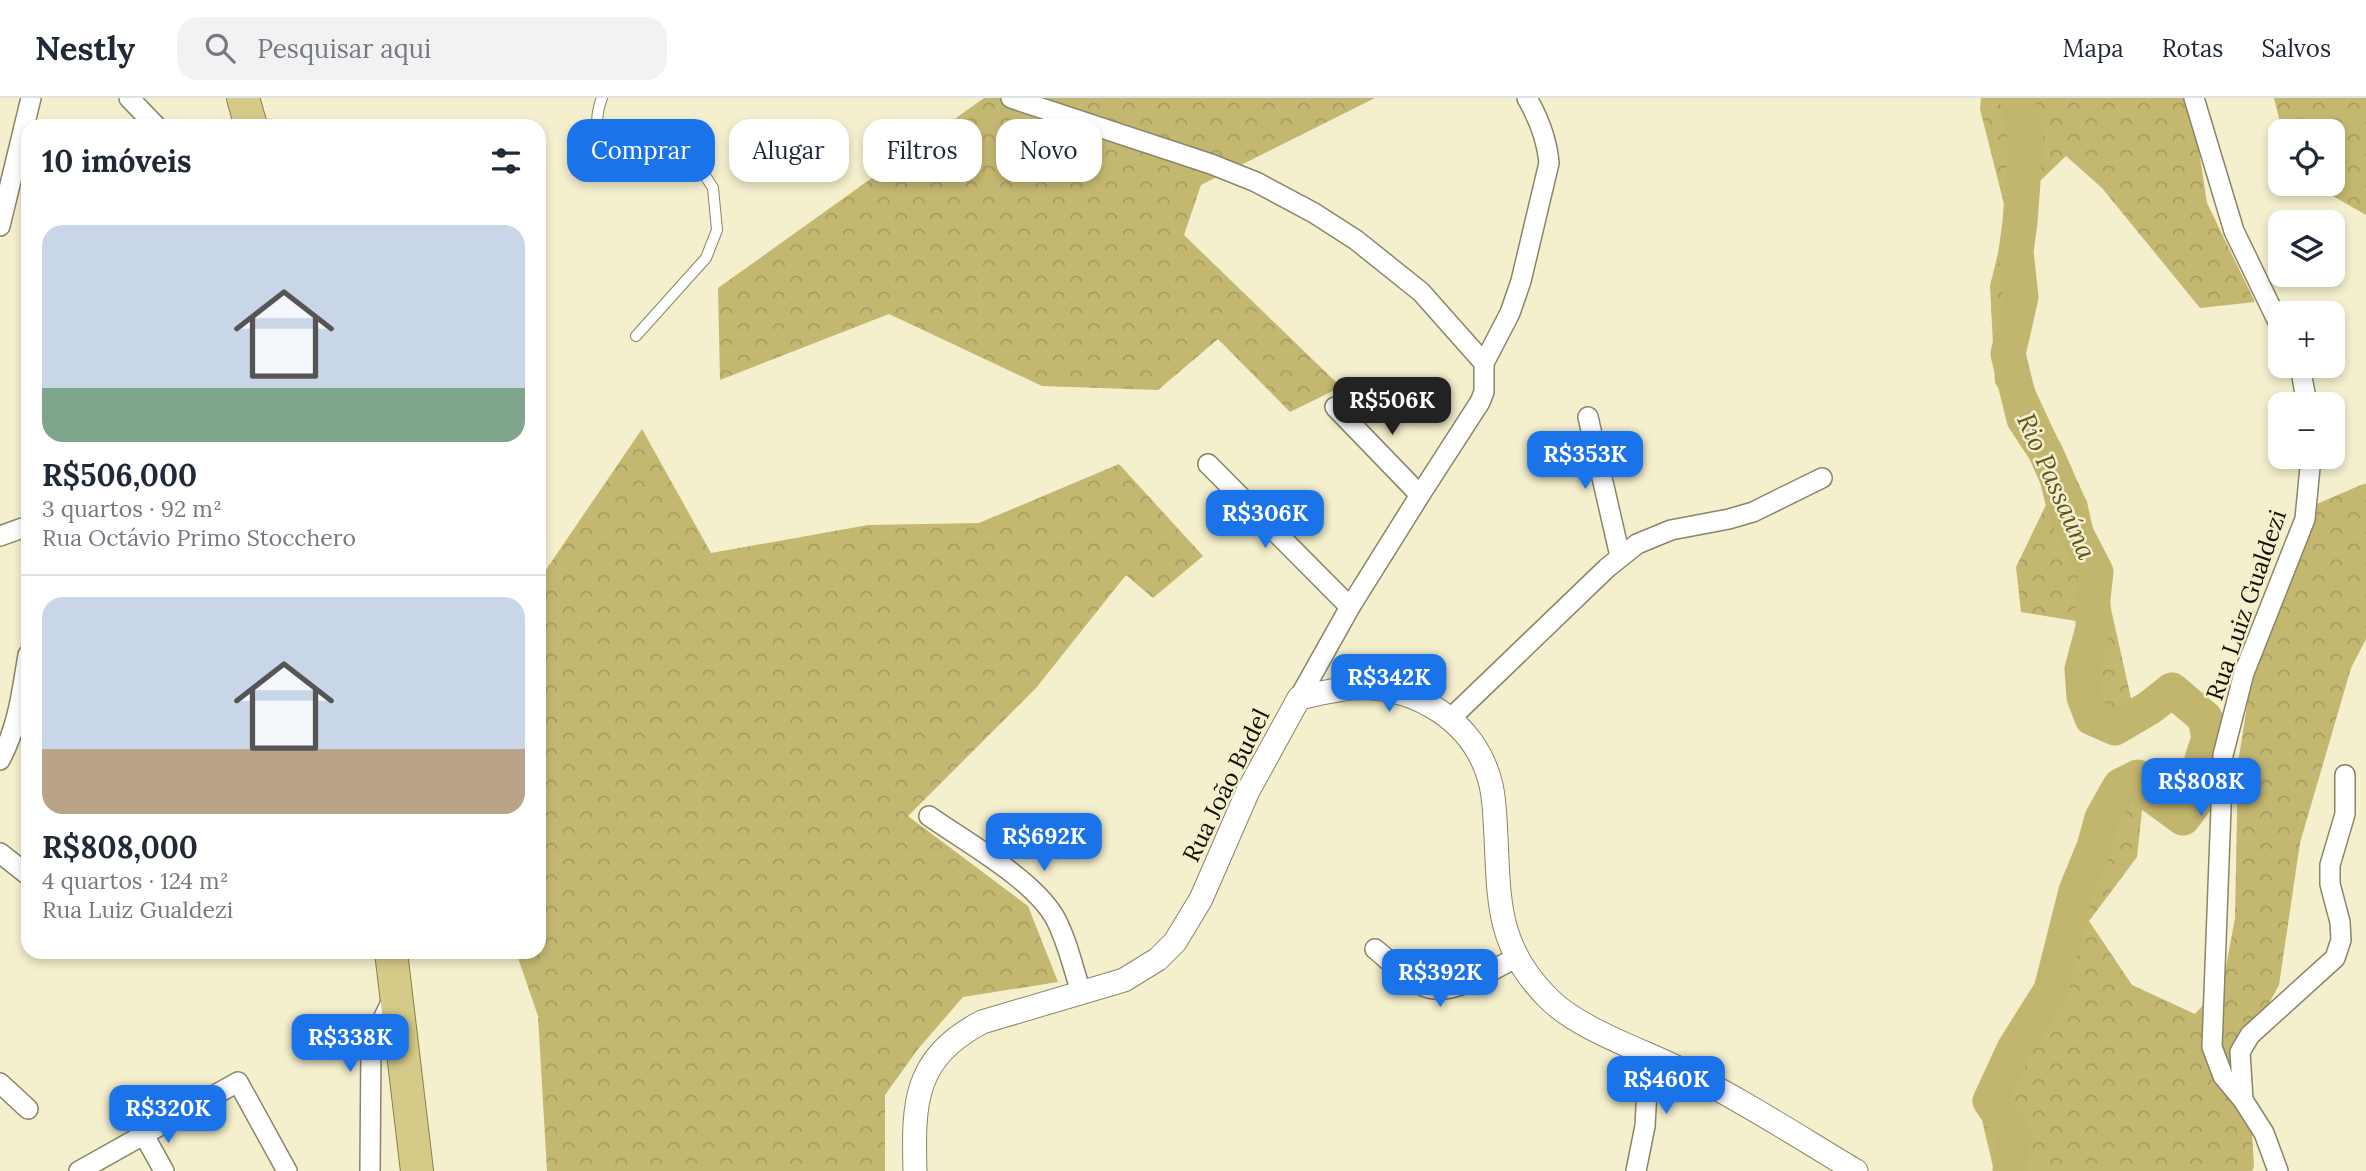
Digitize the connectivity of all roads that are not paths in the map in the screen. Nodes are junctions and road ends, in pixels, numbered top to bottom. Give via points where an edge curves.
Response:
1 (31, 98) edge
2 (129, 98) edge
3 (243, 98) edge
4 (602, 98) edge
5 (1011, 98) edge
6 (1527, 98) edge
7 (2194, 98) edge
8 (26, 119) edge
9 (149, 119) edge
10 (249, 119) edge
11 (21, 139) edge
12 (0, 226) edge
13 (2268, 301) edge
14 (636, 336) dead end
15 (1484, 363) junction
16 (1335, 407) dead end
17 (1588, 417) dead end
18 (1208, 464) dead end
19 (2310, 469) edge
20 (1822, 478) dead end
21 (1420, 495) junction
22 (21, 528) edge
23 (0, 536) edge
24 (1620, 556) junction
25 (1350, 607) junction
26 (21, 698) edge
27 (1299, 698) junction
28 (1451, 718) junction
29 (2, 754) edge
30 (2345, 775) dead end
31 (929, 816) dead end
32 (0, 853) edge
33 (21, 870) edge
34 (1375, 949) dead end
35 (1516, 958) junction
36 (392, 959) edge
37 (396, 992) junction
38 (1081, 992) junction
39 (1649, 1054) junction
40 (0, 1083) edge
41 (2243, 1100) junction
42 (28, 1109) dead end
43 (144, 1135) junction
44 (79, 1171) edge
45 (164, 1171) edge
46 (287, 1171) edge
47 (370, 1171) edge
48 (417, 1171) edge
49 (915, 1171) edge
50 (1636, 1171) edge
51 (1856, 1171) edge
52 (2278, 1171) edge

1 - 8 street
2 - 9 street
3 - 10 highway
4 - 14 lane via 597,131 603,142 659,136 677,142 713,188 716,230 706,258
5 - 15 street via 1211,164 1314,213 1421,292
6 - 15 street via 1542,128 1549,163 1521,281
7 - 13 street via 2234,231
11 - 12 street
15 - 21 street via 1480,402
16 - 21 street
17 - 24 street
18 - 25 street
19 - 41 street, Rua Luiz Gualdezi via 2305,519 2244,673 2223,755 2212,1047 2223,1076
20 - 24 street via 1753,512 1654,535
21 - 25 street
22 - 23 street
24 - 28 street
25 - 27 street
26 - 29 street
27 - 28 street, Rua João Budel via 1351,688 1374,689 1406,695
27 - 38 street, Rua João Budel via 1248,791 1201,899 1175,942 1124,980
28 - 35 street, Rua João Budel via 1482,757 1491,785 1500,906
30 - 41 street via 2345,814 2329,884 2341,940 2335,958 2250,1035 2240,1052
31 - 38 street via 1019,878 1046,904
32 - 33 street
34 - 35 street via 1415,981 1438,989 1451,988
35 - 39 street, Rua João Budel via 1550,1001 1591,1027
36 - 37 highway
37 - 47 street via 371,1044
37 - 48 highway
38 - 49 street, Rua João Budel via 982,1022 944,1049 926,1074 917,1098
39 - 50 street via 1645,1126
39 - 51 street, Rua João Budel
40 - 42 street
41 - 52 street, Rua Luiz Gualdezi
43 - 44 street
43 - 45 street
43 - 46 street via 237,1082

